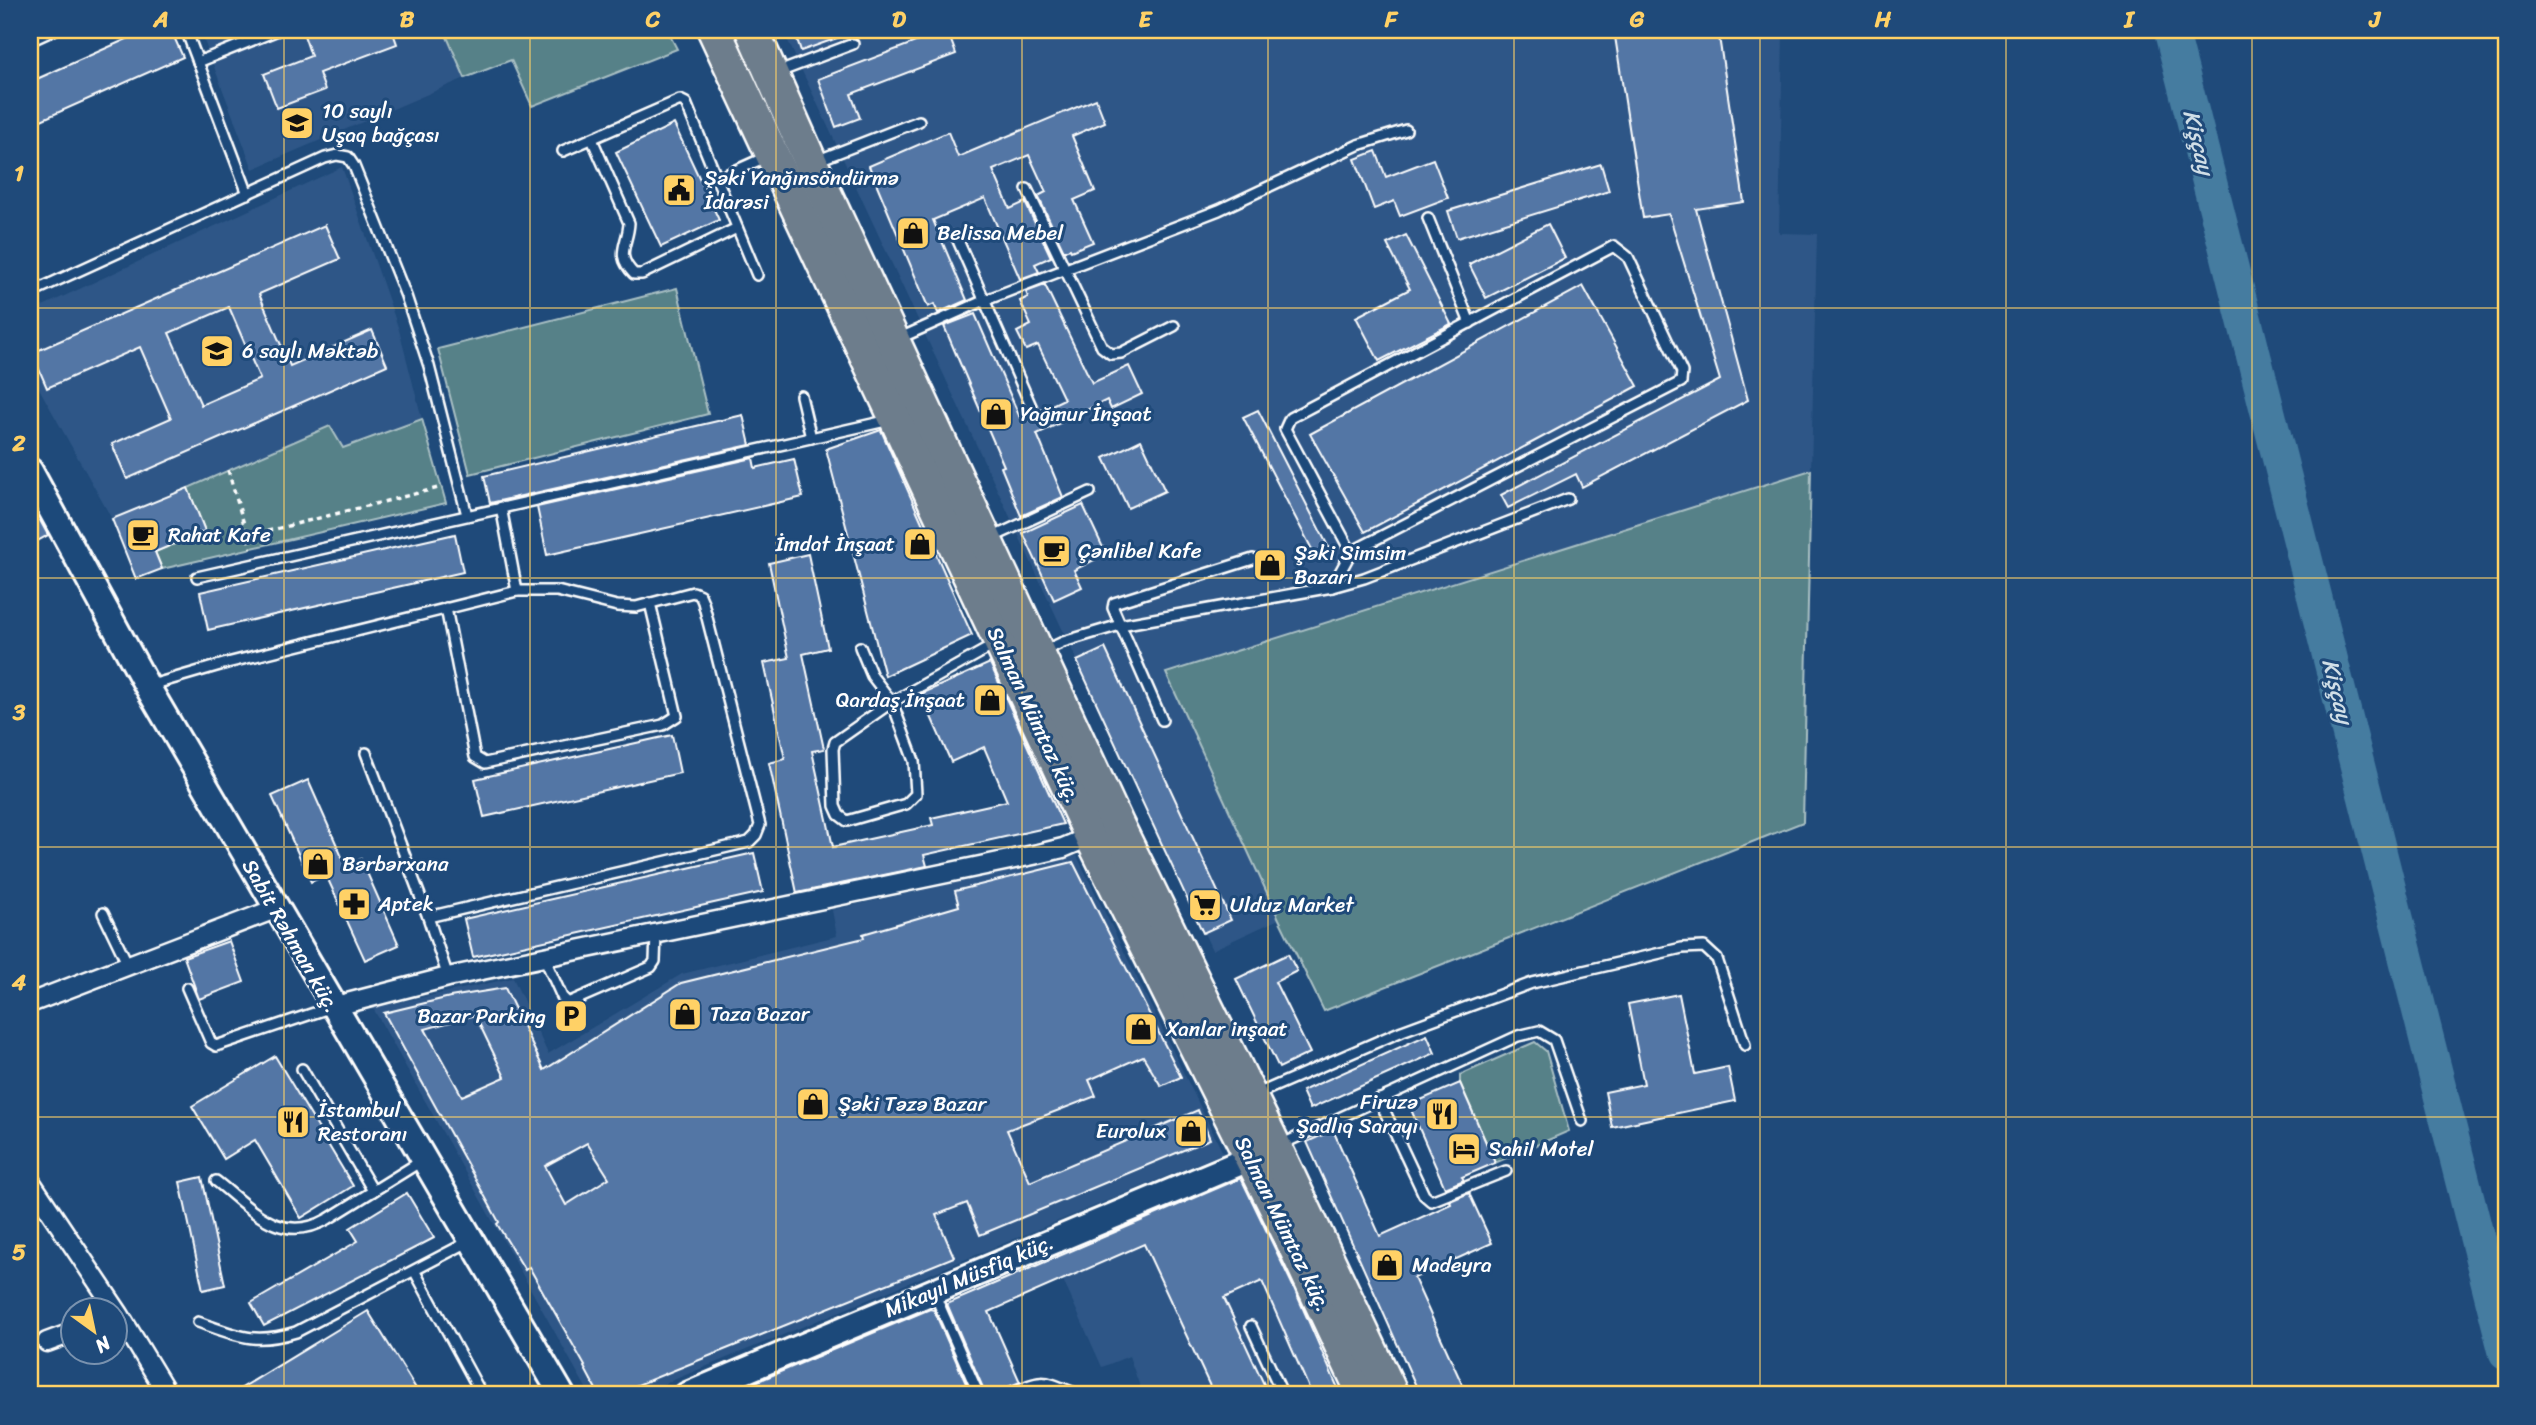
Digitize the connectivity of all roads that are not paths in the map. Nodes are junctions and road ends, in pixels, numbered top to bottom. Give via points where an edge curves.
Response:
1 (54, 30) edge
2 (186, 30) edge
3 (278, 30) edge
4 (713, 30) edge
5 (752, 30) edge
6 (30, 41) edge
7 (853, 44) dead end
8 (198, 62) junction
9 (772, 75) junction
10 (919, 121) dead end
11 (1406, 130) dead end
12 (592, 139) junction
13 (563, 151) dead end
14 (806, 152) junction
15 (770, 155) junction
16 (717, 178) junction
17 (1027, 189) dead end
18 (248, 194) junction
19 (1429, 218) dead end
20 (737, 229) junction
21 (956, 236) dead end
22 (757, 275) dead end
23 (30, 293) edge
24 (983, 302) junction
25 (1470, 323) junction
26 (1174, 326) dead end
27 (894, 341) junction
28 (801, 396) dead end
29 (1035, 415) dead end
30 (895, 419) junction
31 (811, 438) junction
32 (30, 471) edge
33 (1090, 492) dead end
34 (1568, 499) dead end
35 (501, 507) junction
36 (467, 515) junction
37 (987, 540) junction
38 (1351, 552) junction
39 (1253, 559) dead end
40 (1000, 570) junction
41 (197, 577) dead end
42 (971, 582) junction
43 (1332, 587) junction
44 (517, 591) junction
45 (650, 603) junction
46 (446, 608) junction
47 (1120, 625) junction
48 (860, 647) dead end
49 (1017, 653) junction
50 (147, 686) junction
51 (892, 702) junction
52 (1161, 720) dead end
53 (366, 753) dead end
54 (1091, 836) junction
55 (275, 909) junction
56 (103, 913) dead end
57 (428, 917) junction
58 (656, 934) junction
59 (544, 957) junction
60 (128, 965) junction
61 (448, 978) junction
62 (187, 988) dead end
63 (30, 1003) edge
64 (332, 1007) junction
65 (1745, 1045) dead end
66 (302, 1069) dead end
67 (1250, 1097) junction
68 (1379, 1099) junction
69 (1582, 1121) dead end
70 (1263, 1152) junction
71 (424, 1159) junction
72 (1506, 1171) dead end
73 (30, 1181) edge
74 (216, 1181) dead end
75 (373, 1191) junction
76 (472, 1240) junction
77 (415, 1272) junction
78 (933, 1292) junction
79 (105, 1296) edge
80 (198, 1322) dead end
81 (1251, 1326) dead end
82 (130, 1335) edge
83 (60, 1337) edge
84 (47, 1342) dead end
85 (168, 1395) edge
86 (482, 1395) edge
87 (562, 1395) edge
88 (687, 1395) edge
89 (979, 1395) edge
90 (1006, 1395) edge
91 (1079, 1395) edge
92 (1283, 1395) edge
93 (1364, 1395) edge
94 (1392, 1395) edge

1 - 6 lane
2 - 8 lane
3 - 8 lane
4 - 15 highway, Salman Mümtaz küç.
5 - 9 highway
7 - 9 lane
8 - 18 lane
9 - 14 highway
10 - 14 lane
11 - 24 lane via 1358,145 1219,210
12 - 13 lane
12 - 16 lane via 680,100 686,103
12 - 20 lane via 629,223 622,258 634,274
14 - 15 highway
14 - 27 highway
15 - 16 lane
15 - 30 highway, Salman Mümtaz küç.
16 - 20 lane
17 - 26 lane via 1102,347 1111,354 1121,353
18 - 23 lane
18 - 36 lane via 337,155 348,157 406,296
19 - 25 lane
20 - 22 lane
21 - 24 lane
24 - 27 lane
24 - 29 lane
25 - 38 lane via 1290,418 1285,429
25 - 38 lane via 1614,246 1628,257 1682,372 1681,382
27 - 37 highway
28 - 31 lane
30 - 31 lane
30 - 42 highway, Salman Mümtaz küç.
31 - 35 lane
32 - 50 main road, Sabit Rəhman küç.
33 - 37 lane
34 - 43 lane
35 - 36 lane
35 - 44 lane
36 - 41 lane
37 - 40 highway
38 - 43 lane
39 - 47 lane via 1119,600 1113,608
40 - 42 highway
40 - 49 highway
42 - 49 highway, Salman Mümtaz küç.
43 - 47 lane
44 - 45 lane via 557,591 617,606
44 - 46 lane
45 - 46 lane via 677,716 663,725 485,763 475,757
45 - 57 lane via 693,592 704,602 760,825 756,835 749,842
46 - 50 lane
47 - 49 lane
47 - 52 lane
48 - 51 lane via 872,676
49 - 51 lane
49 - 54 highway, Salman Mümtaz küç.
49 - 67 highway via 1117,824
50 - 55 main road, Sabit Rəhman küç.
51 - 51 lane via 914,761 916,794 906,804 847,821 835,806 835,742
53 - 57 lane
54 - 58 street via 1038,854
54 - 70 highway, Salman Mümtaz küç.
55 - 60 street
55 - 64 main road, Sabit Rəhman küç.
56 - 60 lane
57 - 61 lane
58 - 59 street
58 - 59 lane via 651,967 568,1003
59 - 61 street
60 - 63 street
61 - 64 street
62 - 64 lane via 216,1046
64 - 71 main road, Sabit Rəhman küç.
65 - 67 lane via 1717,959 1704,947 1682,948 1532,983 1402,1031
66 - 75 lane
67 - 70 highway
68 - 69 lane via 1518,1036 1539,1031 1554,1040
68 - 70 lane
68 - 72 lane via 1424,1195 1431,1200
70 - 78 main road, Mikayıl Müsfiq küç.
70 - 93 highway, Salman Mümtaz küç. via 1317,1292
70 - 94 highway
71 - 75 lane
71 - 76 main road, Sabit Rəhman küç.
73 - 79 street
74 - 75 lane via 272,1224 294,1229 314,1227
76 - 77 lane
76 - 87 main road, Sabit Rəhman küç.
77 - 80 lane via 273,1339 253,1340
77 - 86 lane
78 - 88 main road, Mikayıl Müsfiq küç.
78 - 89 lane
81 - 92 lane
82 - 85 street
83 - 84 street
90 - 91 lane via 1044,1381

